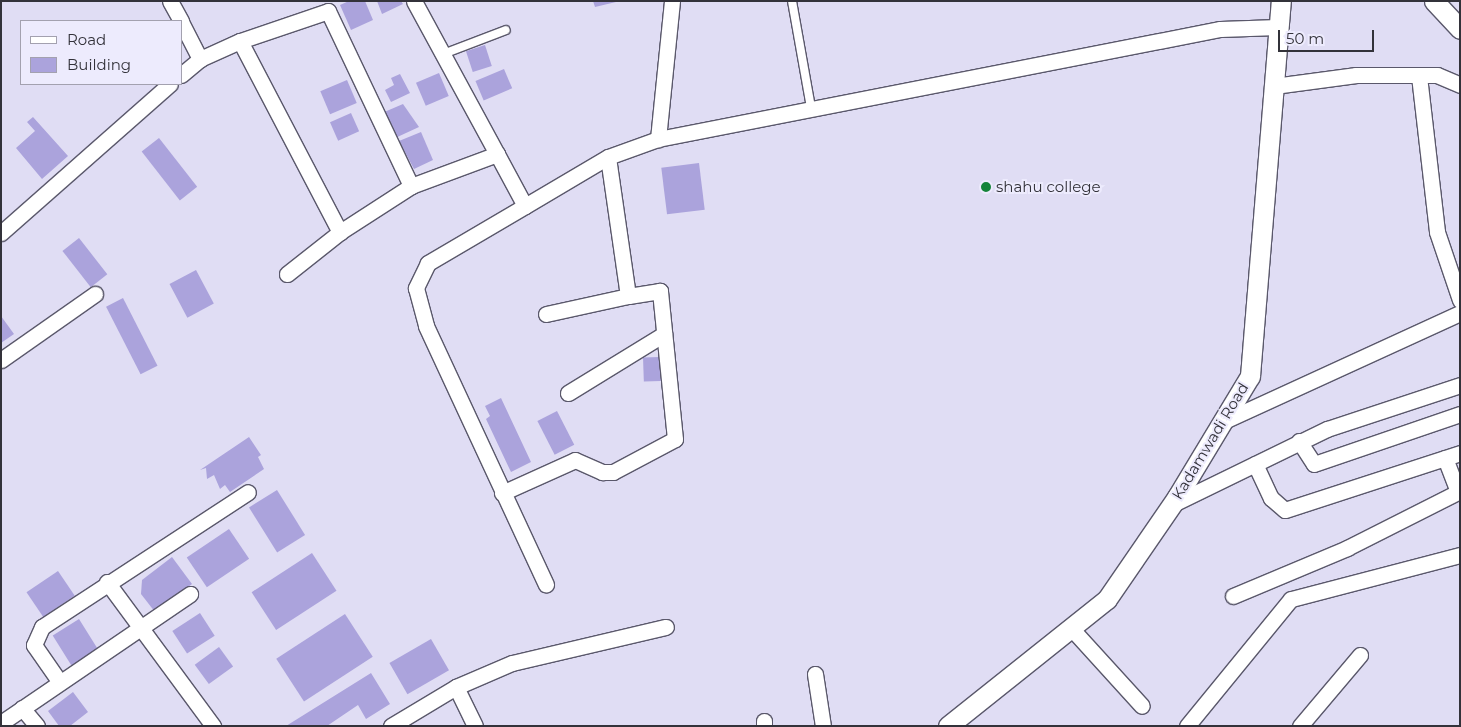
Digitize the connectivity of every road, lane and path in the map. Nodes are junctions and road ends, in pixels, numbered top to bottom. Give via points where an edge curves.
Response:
1 (170, 1) edge
2 (414, 1) edge
3 (672, 1) edge
4 (792, 1) edge
5 (1281, 1) edge
6 (1434, 1) edge
7 (326, 6) edge
8 (180, 20) edge
9 (182, 24) edge
10 (1278, 27) junction
11 (1460, 29) edge
12 (506, 30) dead end
13 (240, 41) junction
14 (443, 54) junction
15 (200, 59) junction
16 (182, 74) edge
17 (1419, 76) junction
18 (169, 85) edge
19 (1460, 85) edge
20 (1274, 86) junction
21 (811, 108) junction
22 (658, 139) junction
23 (497, 154) junction
24 (608, 157) junction
25 (411, 186) junction
26 (524, 206) junction
27 (340, 232) junction
28 (1, 233) edge
29 (287, 274) dead end
30 (95, 294) dead end
31 (628, 296) junction
32 (1459, 311) edge
33 (546, 314) dead end
34 (664, 334) junction
35 (1, 360) edge
36 (1460, 384) edge
37 (568, 394) dead end
38 (1460, 414) edge
39 (1222, 422) junction
40 (1299, 441) junction
41 (1460, 453) edge
42 (1445, 458) junction
43 (1255, 464) junction
44 (248, 492) dead end
45 (1459, 492) edge
46 (502, 493) junction
47 (1171, 505) junction
48 (1460, 555) edge
49 (107, 582) junction
50 (546, 585) dead end
51 (190, 594) dead end
52 (1234, 596) dead end
53 (666, 627) dead end
54 (140, 628) junction
55 (1071, 628) junction
56 (1360, 655) dead end
57 (815, 674) dead end
58 (59, 681) junction
59 (456, 687) junction
60 (1142, 706) dead end
61 (22, 708) junction
62 (1, 722) edge
63 (37, 726) edge
64 (213, 726) edge
65 (391, 726) edge
66 (475, 726) edge
67 (823, 726) edge
68 (948, 726) edge
69 (1188, 726) edge
70 (1300, 726) edge

1 - 8 street
2 - 14 street
3 - 22 street
4 - 21 lane
5 - 10 street, Kadamwadi Road
6 - 11 street
7 - 13 street
7 - 25 street
9 - 15 street
10 - 20 street, Kadamwadi Road
10 - 21 street via 1220,29
12 - 14 lane
13 - 15 street
13 - 27 street
14 - 23 street
15 - 16 street
17 - 19 street via 1437,75
17 - 20 street via 1356,75
17 - 32 street via 1437,232
18 - 28 street
20 - 39 street, Kadamwadi Road via 1250,376
21 - 22 street
22 - 24 street
23 - 25 street
23 - 26 street
24 - 26 street
24 - 31 street
25 - 27 street
26 - 46 street via 428,264 416,288 426,326
27 - 29 street
30 - 35 street
31 - 33 street
31 - 34 street via 660,291
32 - 39 street
34 - 37 street
34 - 46 street via 675,439 613,472 602,472 574,460
36 - 40 street
38 - 40 street via 1314,464
39 - 47 street, Kadamwadi Road
40 - 43 street
41 - 42 street
42 - 43 street via 1285,510 1271,498
42 - 45 street
43 - 47 street
44 - 49 street
45 - 52 street via 1347,548
46 - 50 street
47 - 55 street, Kadamwadi Road via 1107,599
48 - 69 street via 1291,599
49 - 54 street
49 - 58 street via 42,627 33,638
51 - 54 street
53 - 59 street via 512,663
54 - 58 street
54 - 64 street
55 - 60 street
55 - 68 street, Kadamwadi Road
56 - 70 street
57 - 67 street
58 - 61 street
59 - 65 street
59 - 66 street
61 - 62 street
61 - 63 street

